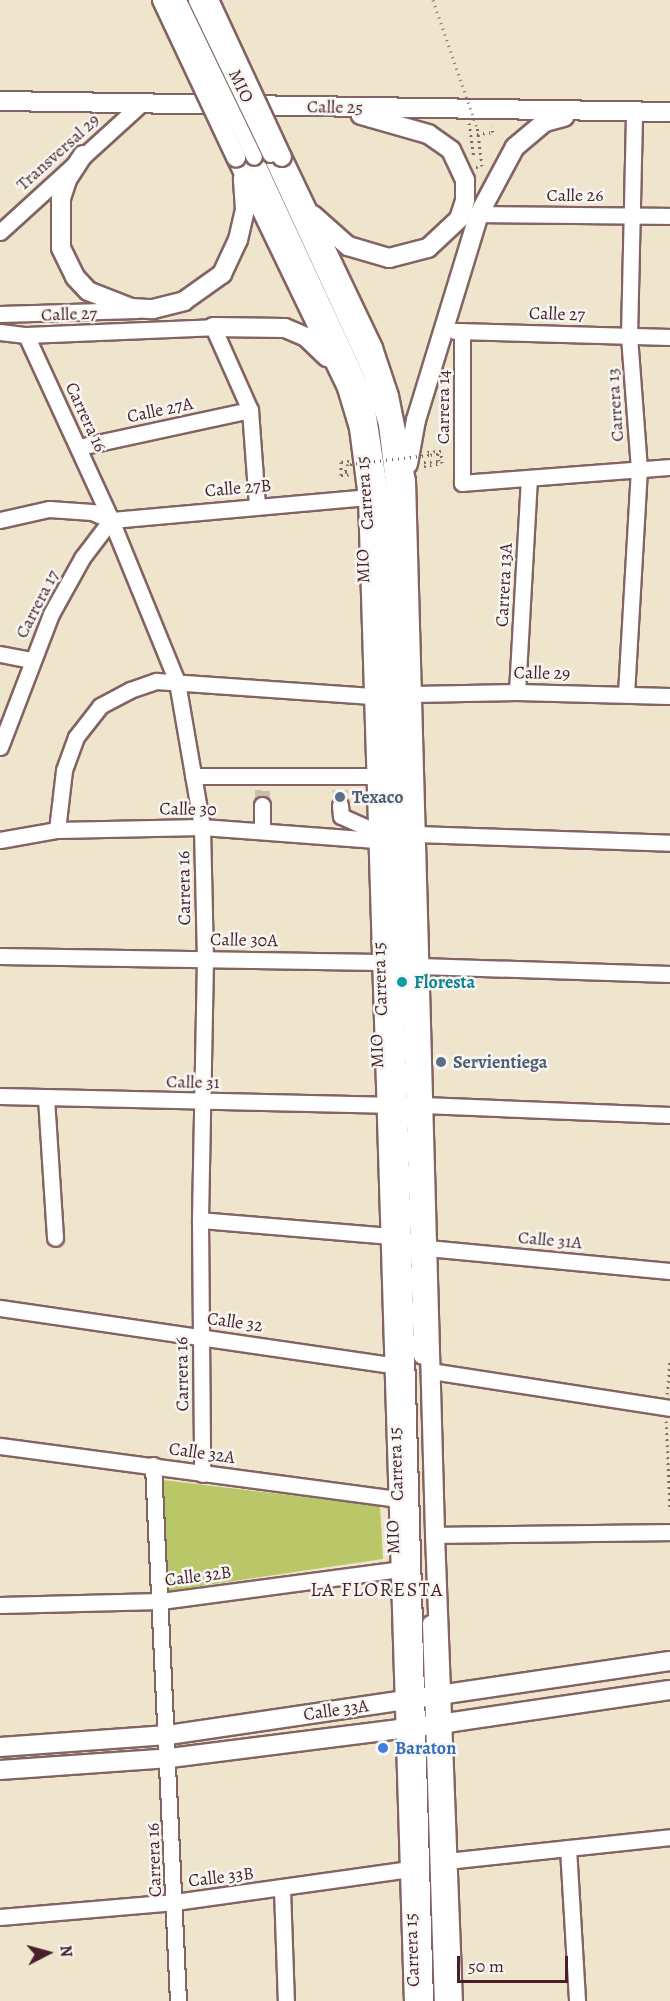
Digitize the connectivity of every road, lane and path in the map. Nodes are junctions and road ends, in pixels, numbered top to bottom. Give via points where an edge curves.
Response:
1 (162, 0) edge
2 (178, 0) edge
3 (196, 0) edge
4 (209, 0) edge
5 (433, 0) edge
6 (0, 100) edge
7 (143, 102) junction
8 (330, 108) junction
9 (578, 112) junction
10 (634, 112) junction
11 (670, 112) edge
12 (470, 125) dead end
13 (483, 126) dead end
14 (477, 134) junction
15 (83, 155) junction
16 (257, 159) junction
17 (306, 208) junction
18 (479, 214) junction
19 (632, 214) junction
20 (670, 216) edge
21 (0, 232) edge
22 (143, 309) junction
23 (0, 314) edge
24 (213, 327) junction
25 (442, 331) junction
26 (462, 331) junction
27 (0, 332) edge
28 (26, 335) junction
29 (629, 336) junction
30 (670, 337) edge
31 (341, 375) junction
32 (250, 410) junction
33 (79, 447) junction
34 (350, 464) dead end
35 (424, 466) dead end
36 (670, 467) edge
37 (639, 469) junction
38 (529, 479) junction
39 (406, 481) junction
40 (368, 497) junction
41 (257, 506) junction
42 (0, 520) edge
43 (111, 520) junction
44 (0, 654) edge
45 (30, 660) junction
46 (177, 682) junction
47 (518, 692) junction
48 (413, 694) junction
49 (626, 694) junction
50 (371, 696) junction
51 (670, 696) edge
52 (0, 747) edge
53 (193, 776) junction
54 (374, 776) junction
55 (262, 805) tunnel mouth
56 (202, 826) junction
57 (57, 830) junction
58 (262, 831) junction
59 (416, 834) junction
60 (376, 836) junction
61 (342, 837) junction
62 (0, 840) edge
63 (670, 843) edge
64 (0, 956) edge
65 (205, 959) junction
66 (380, 962) junction
67 (419, 966) junction
68 (670, 974) edge
69 (0, 1096) edge
70 (46, 1098) junction
71 (202, 1102) junction
72 (385, 1105) junction
73 (423, 1105) junction
74 (670, 1115) edge
75 (200, 1220) junction
76 (389, 1236) junction
77 (56, 1238) dead end
78 (427, 1248) junction
79 (670, 1270) edge
80 (0, 1308) edge
81 (201, 1337) junction
82 (670, 1359) edge
83 (393, 1365) junction
84 (431, 1371) junction
85 (668, 1407) edge
86 (0, 1446) edge
87 (153, 1466) junction
88 (202, 1474) junction
89 (398, 1499) junction
90 (670, 1509) edge
91 (670, 1532) edge
92 (435, 1534) junction
93 (400, 1569) junction
94 (161, 1601) junction
95 (0, 1605) edge
96 (670, 1661) edge
97 (670, 1690) edge
98 (424, 1698) junction
99 (425, 1726) junction
100 (168, 1735) junction
101 (0, 1747) edge
102 (170, 1758) junction
103 (0, 1770) edge
104 (670, 1837) edge
105 (568, 1848) junction
106 (447, 1861) junction
107 (410, 1869) junction
108 (282, 1889) junction
109 (175, 1902) junction
110 (0, 1917) edge
111 (178, 2001) edge
112 (286, 2001) edge
113 (414, 2001) edge
114 (425, 2001) edge
115 (442, 2001) edge
116 (453, 2001) edge
117 (577, 2001) edge

1 - 16 main road, Carrera 15, bridge
2 - 16 street, MIO, bridge
3 - 16 street, MIO, bridge
4 - 16 main road, Carrera 15, bridge
5 - 14 path, bridge
6 - 7 main road, Calle 25
7 - 8 main road, Calle 25
7 - 15 street, Transversal 29
8 - 9 main road, Calle 25
8 - 17 main road via 402,125 436,139 460,163 465,200 453,228 438,241 410,255 389,258 348,246
9 - 10 main road, Calle 25
9 - 18 main road via 545,122 515,147
10 - 11 main road, Calle 25
10 - 19 street, Carrera 13
12 - 14 path via 475,167 482,166
13 - 14 path via 492,126 493,132
15 - 21 street, Transversal 29
15 - 22 main road via 67,180 61,199 59,228 65,258 88,291 112,303
16 - 17 main road, Carrera 15
16 - 22 main road via 235,252 222,274 184,301
16 - 31 main road, Carrera 15
16 - 98 street, MIO via 365,396 381,500
17 - 39 main road, Carrera 15 via 373,348 389,396
18 - 19 street, Calle 26
18 - 25 main road
19 - 20 street, Calle 26
19 - 29 street, Carrera 13
22 - 23 street via 102,314
24 - 28 street, Calle 27
24 - 31 main road via 296,331 315,343
24 - 32 street
25 - 26 street, Calle 27
25 - 39 main road via 416,420
26 - 29 street, Calle 27
26 - 38 street, Carrera 14 via 462,483
27 - 28 street, Calle 27
28 - 33 street, Carrera 16
29 - 30 street, Calle 27
29 - 37 street, Carrera 13
31 - 40 main road, Carrera 15 via 359,428
32 - 33 street, Calle 27A
32 - 41 street
33 - 43 street, Carrera 16
34 - 35 path, bridge via 429,455 438,454 439,461 424,463 424,452 441,451 442,463
36 - 37 street
37 - 38 street
37 - 49 street, Carrera 13
38 - 47 street, Carrera 13A
39 - 48 main road, Carrera 15
40 - 41 street, Calle 27B
40 - 50 main road, Carrera 15
41 - 43 street, Calle 27B
42 - 43 street via 49,510 93,512
43 - 45 street, Carrera 17 via 82,558
43 - 46 street, Carrera 16
44 - 45 street
45 - 52 street, Carrera 17
46 - 50 street
46 - 53 street, Carrera 16
46 - 57 street via 156,681 100,706 76,737 64,770
47 - 48 street, Calle 29
47 - 49 street, Calle 29
48 - 59 main road, Carrera 15
49 - 51 street, Calle 29
50 - 54 main road, Carrera 15
53 - 54 street via 263,782 339,782
53 - 56 street, Carrera 16
54 - 60 main road, Carrera 15
55 - 58 street
56 - 57 street, Calle 30
56 - 58 street, Calle 30
56 - 65 street, Carrera 16
57 - 62 street, Calle 30
58 - 61 street, Calle 30
59 - 63 street
59 - 67 main road, Carrera 15
60 - 61 street, Calle 30
60 - 61 street via 341,811
60 - 66 main road, Carrera 15
64 - 65 street, Calle 30A
65 - 66 street, Calle 30A
65 - 71 street, Carrera 16
66 - 72 main road, Carrera 15
67 - 68 street
67 - 73 main road, Carrera 15
69 - 70 street, Calle 31
70 - 71 street, Calle 31
70 - 77 street
71 - 72 street, Calle 31
71 - 75 street, Carrera 16
72 - 76 main road, Carrera 15
73 - 74 street
73 - 78 main road, Carrera 15
75 - 76 street
75 - 81 street, Carrera 16
76 - 83 main road, Carrera 15
78 - 79 street, Calle 31A
78 - 84 main road, Carrera 15
80 - 81 street, Calle 32
81 - 83 street, Calle 32
81 - 88 street, Carrera 16
82 - 85 path
83 - 89 main road, Carrera 15
84 - 85 street
84 - 92 main road, Carrera 15
85 - 90 path
86 - 87 street, Calle 32A
87 - 88 street, Calle 32A
87 - 94 street, Carrera 16
88 - 89 street, Calle 32A
89 - 93 main road, Carrera 15
91 - 92 street
92 - 98 main road, Carrera 15
93 - 94 street, Calle 32B
93 - 98 main road, Carrera 15
94 - 95 street, Calle 32B
94 - 100 street, Carrera 16
96 - 98 main road, Calle 33A
97 - 99 main road, Calle 33A
98 - 99 main road, Carrera 15
98 - 99 main road, Carrera 15
98 - 100 main road, Calle 33A
99 - 102 main road, Calle 33A
99 - 106 main road, Carrera 15
99 - 107 main road, Carrera 15
99 - 114 street
99 - 115 street
100 - 101 main road, Calle 33A
100 - 102 street, Carrera 16
102 - 103 main road, Calle 33A
102 - 109 street, Carrera 16
104 - 105 street
105 - 106 street
105 - 117 street
106 - 116 main road, Carrera 15
107 - 108 street, Calle 33B
107 - 113 main road, Carrera 15
108 - 109 street, Calle 33B
108 - 112 street
109 - 110 street, Calle 33B
109 - 111 street, Carrera 16

